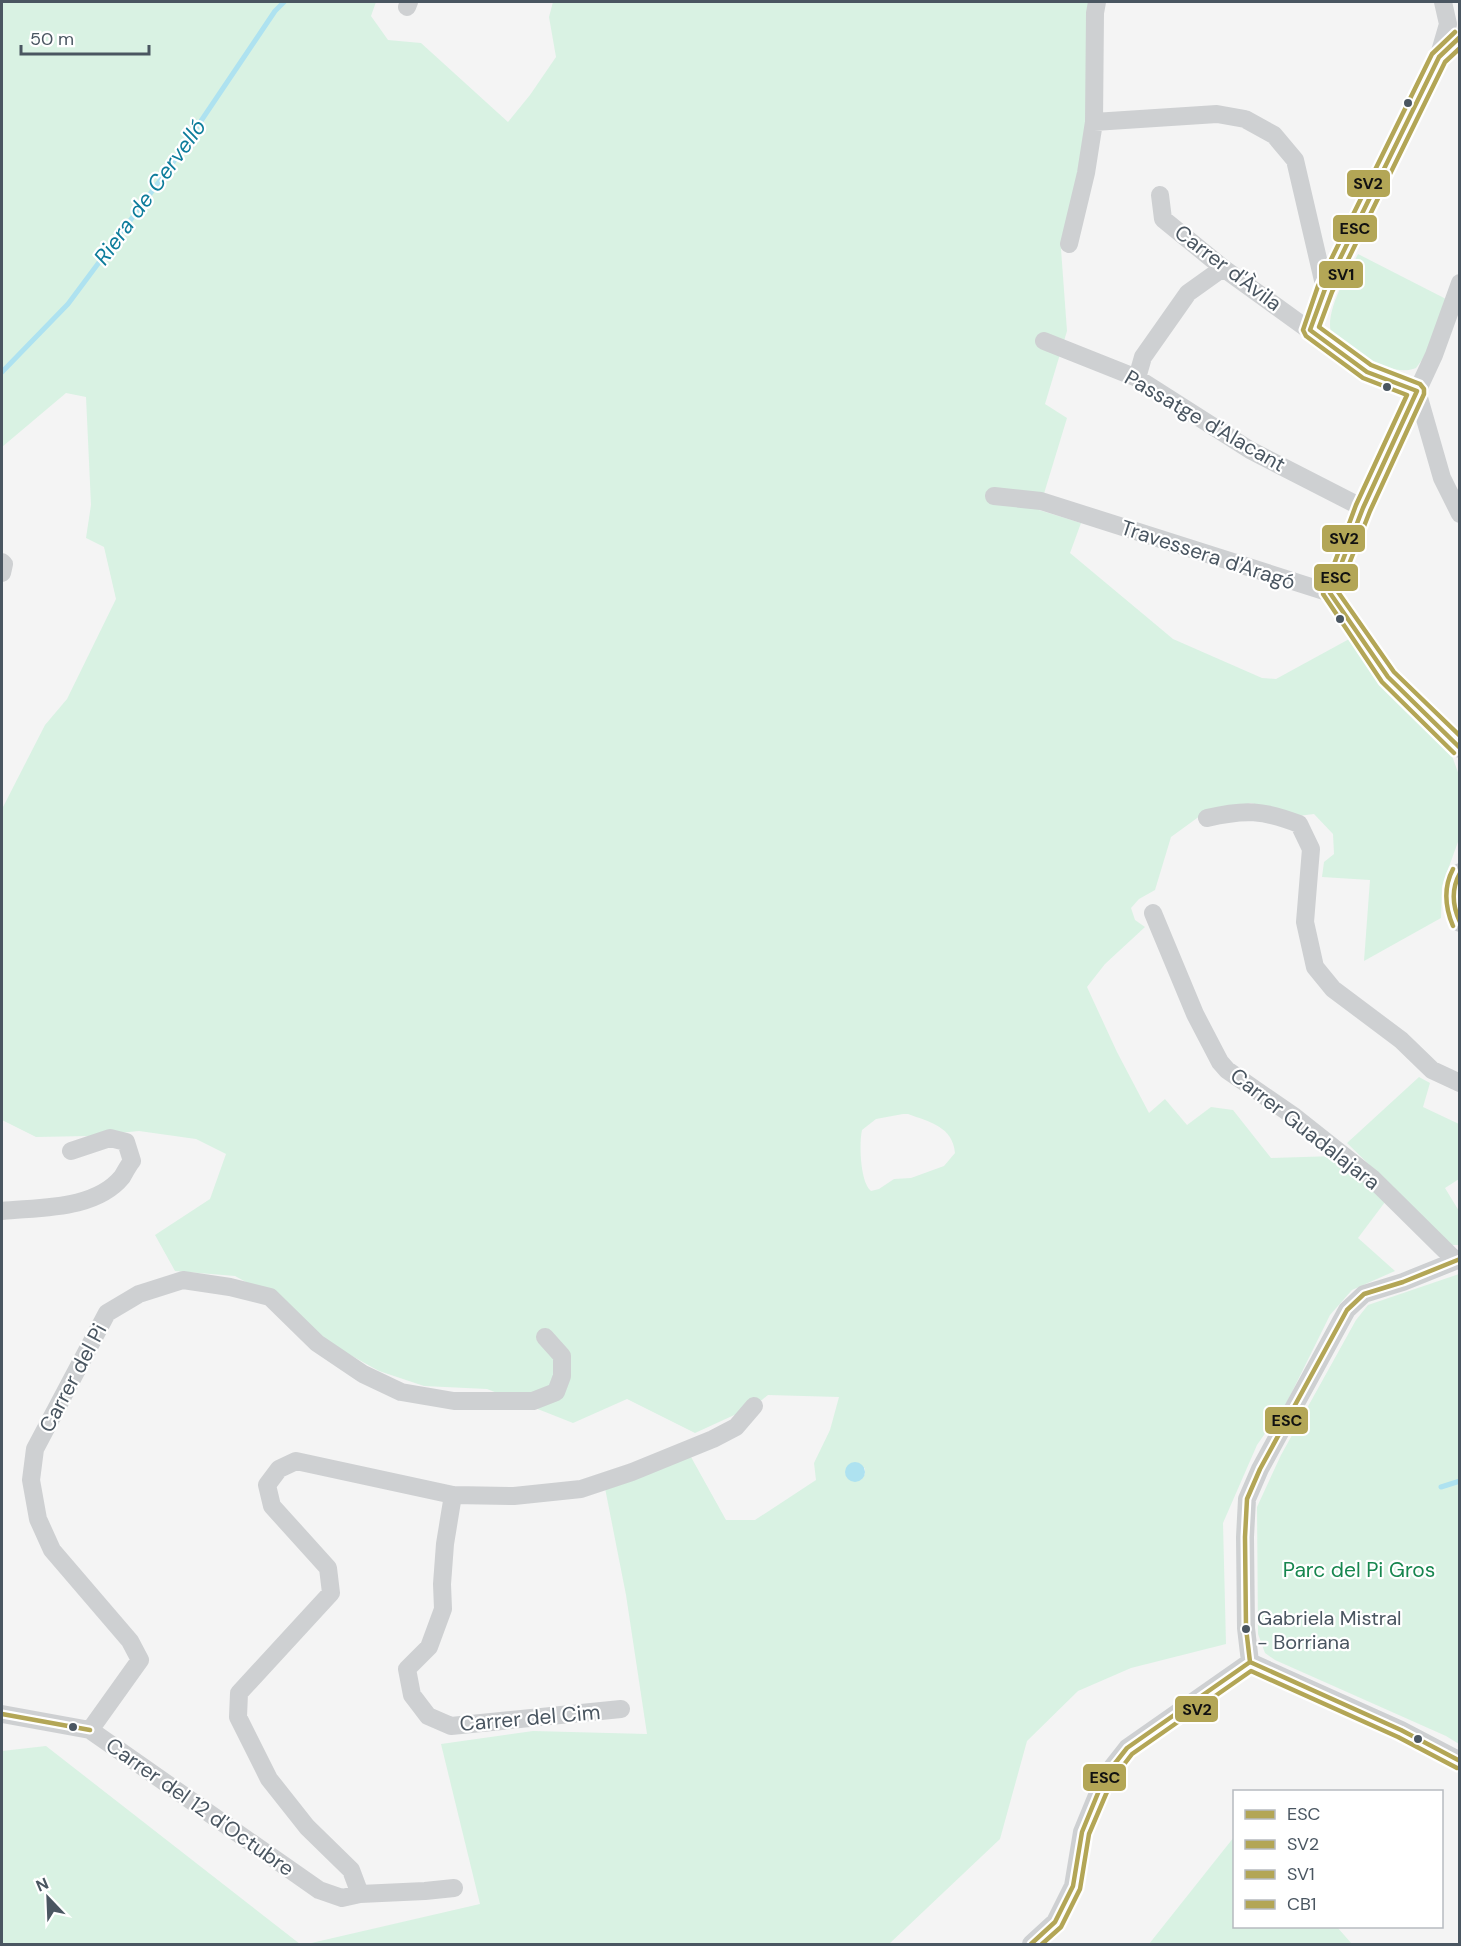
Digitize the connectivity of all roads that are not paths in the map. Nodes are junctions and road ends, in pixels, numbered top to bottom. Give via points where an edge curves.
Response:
1 (1097, 2) edge
2 (1443, 2) edge
3 (1456, 30) edge
4 (1094, 122) junction
5 (1160, 195) dead end
6 (1069, 244) dead end
7 (1223, 268) junction
8 (1460, 283) edge
9 (1325, 288) junction
10 (1310, 330) junction
11 (1044, 341) dead end
12 (1137, 378) junction
13 (1417, 391) junction
14 (994, 496) dead end
15 (1363, 508) junction
16 (1460, 514) edge
17 (2, 562) edge
18 (2, 573) edge
19 (1330, 593) junction
20 (1460, 749) edge
21 (1207, 818) dead end
22 (1460, 872) edge
23 (1152, 913) dead end
24 (1460, 923) edge
25 (1460, 1083) edge
26 (71, 1151) dead end
27 (2, 1211) edge
28 (1458, 1260) edge
29 (545, 1337) dead end
30 (754, 1406) dead end
31 (453, 1495) junction
32 (1250, 1662) junction
33 (621, 1709) dead end
34 (2, 1714) edge
35 (90, 1730) junction
36 (1460, 1761) edge
37 (454, 1888) dead end
38 (360, 1894) junction
39 (1031, 1944) edge

1 - 4 street
2 - 3 street
3 - 9 street
4 - 6 street
4 - 9 street via 1217,114 1245,119 1274,135 1295,160
5 - 7 street, Carrer d'Àvila via 1163,219
7 - 10 street, Carrer d'Àvila
7 - 12 street via 1188,292 1143,357
8 - 13 street
9 - 10 street
10 - 13 street, Carrer d'Àvila via 1367,372
11 - 12 street, Passatge d'Alacant
12 - 15 street, Passatge d'Alacant via 1250,450
13 - 15 street
13 - 16 street via 1442,478
14 - 19 street, Travessera d'Aragó via 1041,501
15 - 19 street
17 - 18 street
19 - 20 street via 1388,677
21 - 25 street via 1258,812 1299,824 1311,849 1305,922 1315,967 1333,989 1401,1040 1432,1070
22 - 24 street via 1454,880 1453,909
23 - 28 street, Carrer Guadalajara via 1195,1014 1227,1070 1372,1178
26 - 27 street via 110,1138 126,1142 132,1161 121,1178 102,1193 78,1203
28 - 32 street via 1364,1294 1347,1310 1260,1469 1247,1499 1245,1537
29 - 35 street, Carrer del Pi via 562,1356 562,1376 556,1392 533,1401 454,1401 401,1392 363,1374 317,1343 270,1298 230,1287 183,1281 139,1294 107,1313 35,1449 31,1480 38,1519 52,1550 130,1641 140,1660
30 - 31 street via 736,1427 713,1439 581,1489 514,1496
31 - 33 street, Carrer del Cim via 445,1544 443,1609 429,1647 407,1669 412,1695 428,1716 451,1726
31 - 38 street via 296,1461 279,1469 267,1485 272,1506 328,1568 331,1593 239,1693 238,1717 269,1779 307,1827 351,1870
32 - 36 street
32 - 39 street via 1127,1748 1106,1776 1082,1832 1073,1886 1055,1922
34 - 35 street, Carrer del 12 d'Octubre
35 - 38 street, Carrer del 12 d'Octubre via 319,1890 342,1898
37 - 38 street, Carrer del 12 d'Octubre

